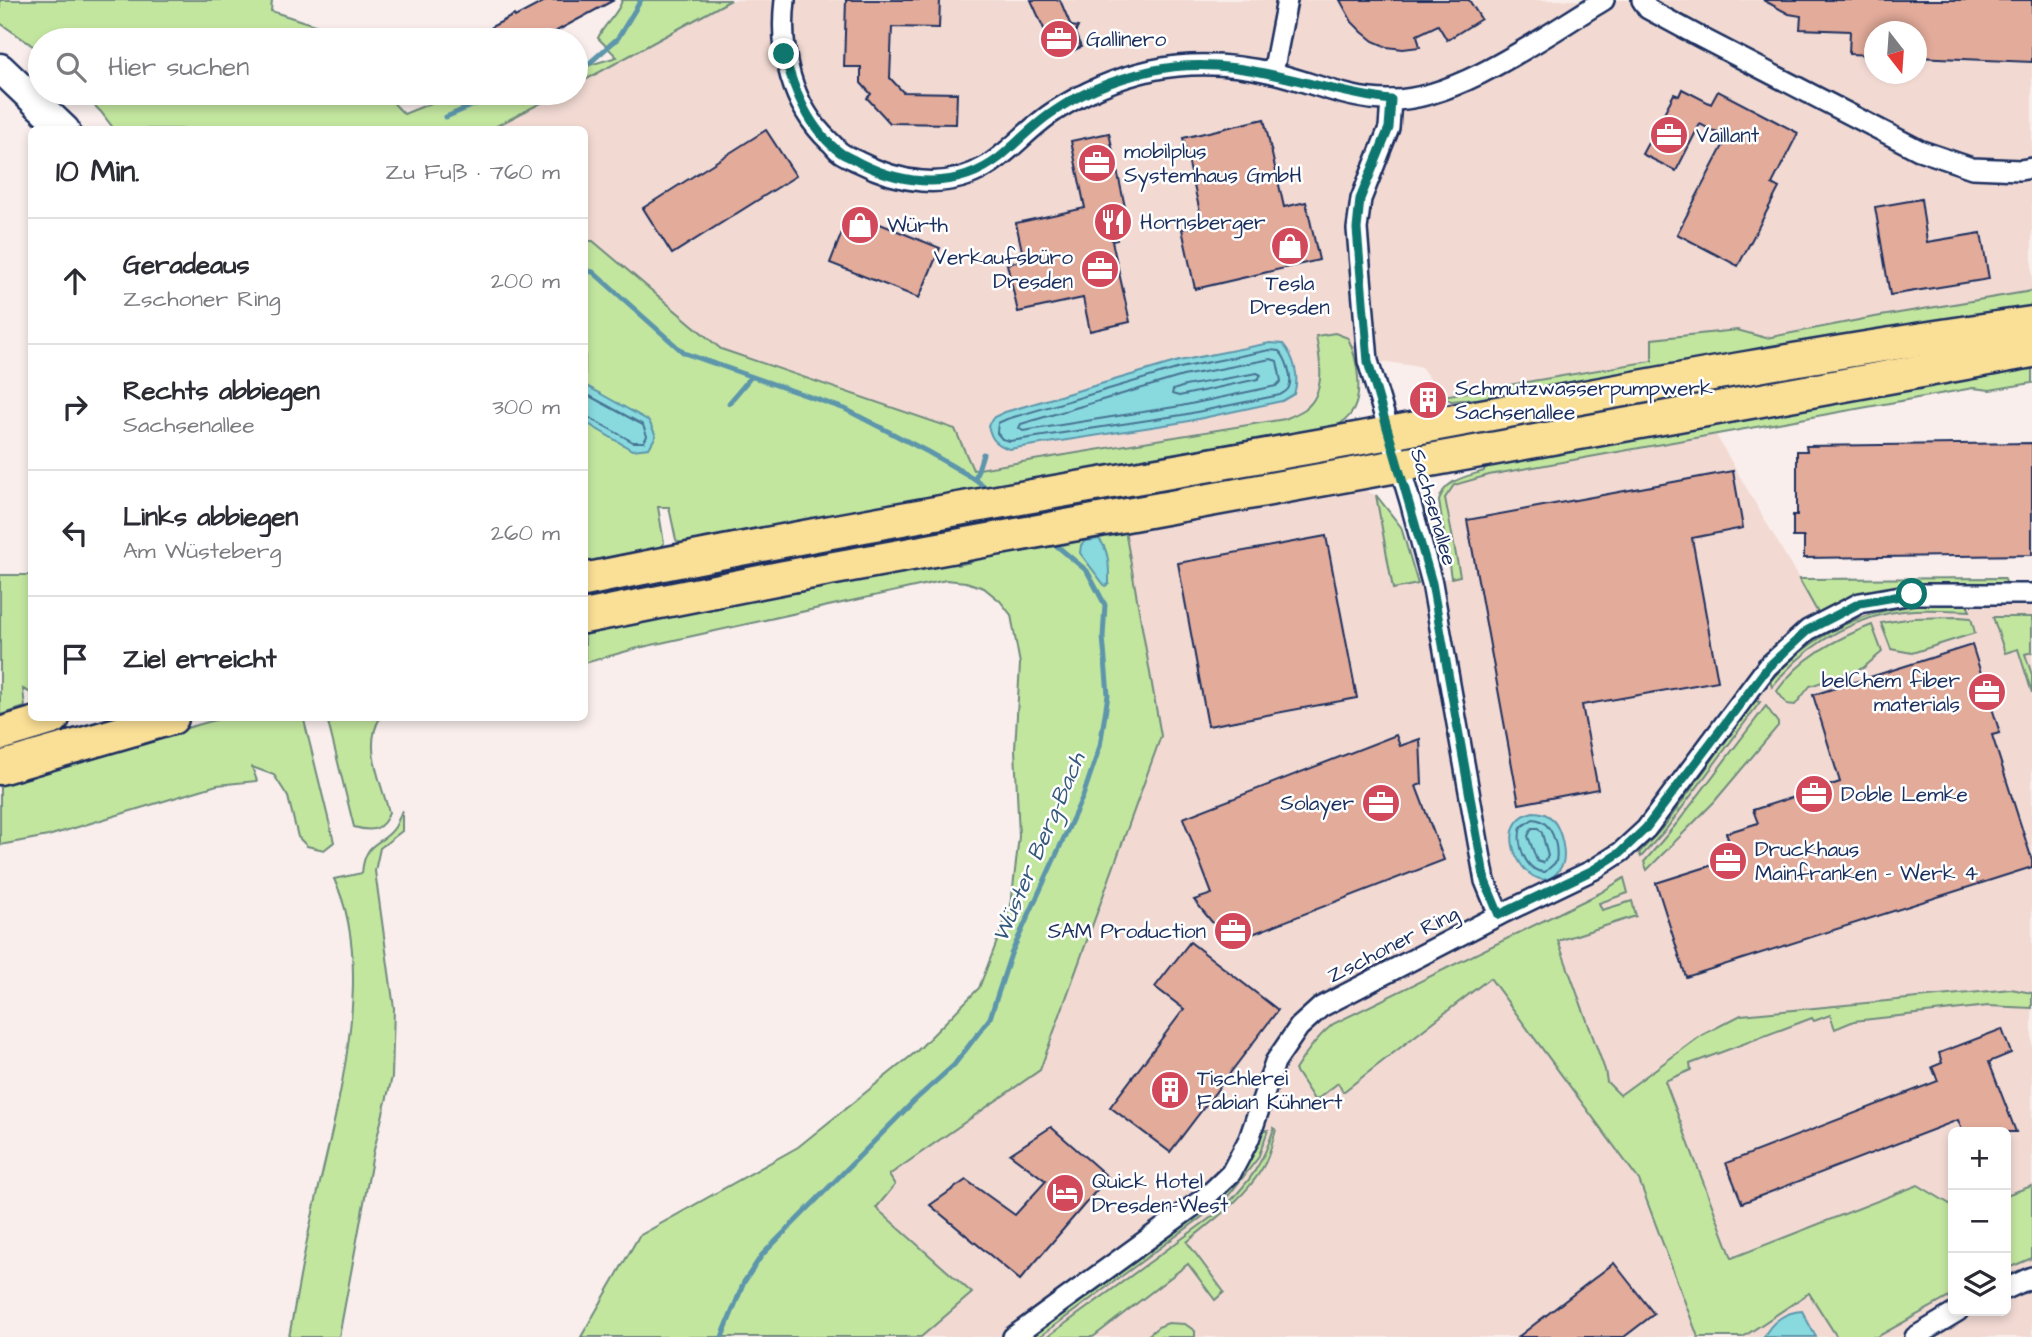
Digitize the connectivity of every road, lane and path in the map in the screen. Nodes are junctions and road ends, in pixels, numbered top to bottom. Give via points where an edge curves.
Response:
1 (785, 0) edge
2 (1287, 0) edge
3 (1604, 0) edge
4 (1642, 0) edge
5 (0, 68) edge
6 (1273, 73) junction
7 (28, 95) edge
8 (1391, 100) junction
9 (39, 105) edge
10 (61, 126) edge
11 (2032, 168) edge
12 (2032, 323) edge
13 (2032, 352) edge
14 (1389, 433) junction
15 (1399, 466) junction
16 (588, 579) edge
17 (2032, 594) edge
18 (588, 616) edge
19 (43, 721) edge
20 (162, 721) edge
21 (0, 734) edge
22 (0, 768) edge
23 (1499, 915) junction
24 (2032, 1277) edge
25 (2011, 1287) edge
26 (1950, 1316) edge
27 (1013, 1337) edge
28 (1915, 1337) edge

1 - 6 street via 784,54 792,83 818,130 841,153 883,174 910,180 940,182 976,172 1054,111 1110,82 1192,65
2 - 6 street
3 - 8 street via 1448,89
4 - 11 street via 1648,9 1919,150 1972,168
5 - 7 main road
6 - 8 street via 1353,96
8 - 14 street, Sachsenallee via 1389,128 1360,199 1357,229 1368,362
9 - 10 main road
12 - 14 main road
13 - 15 main road
14 - 15 street, Sachsenallee
14 - 16 main road
15 - 18 main road
15 - 23 street, Sachsenallee via 1432,583 1485,881
17 - 23 street, Zschoner Ring via 1912,594 1860,603 1808,630 1768,667 1646,828 1621,852
19 - 21 main road
20 - 22 main road
23 - 27 street, Zschoner Ring via 1321,1007 1299,1027 1275,1062 1249,1139 1231,1173 1207,1196
24 - 25 street
26 - 28 street

